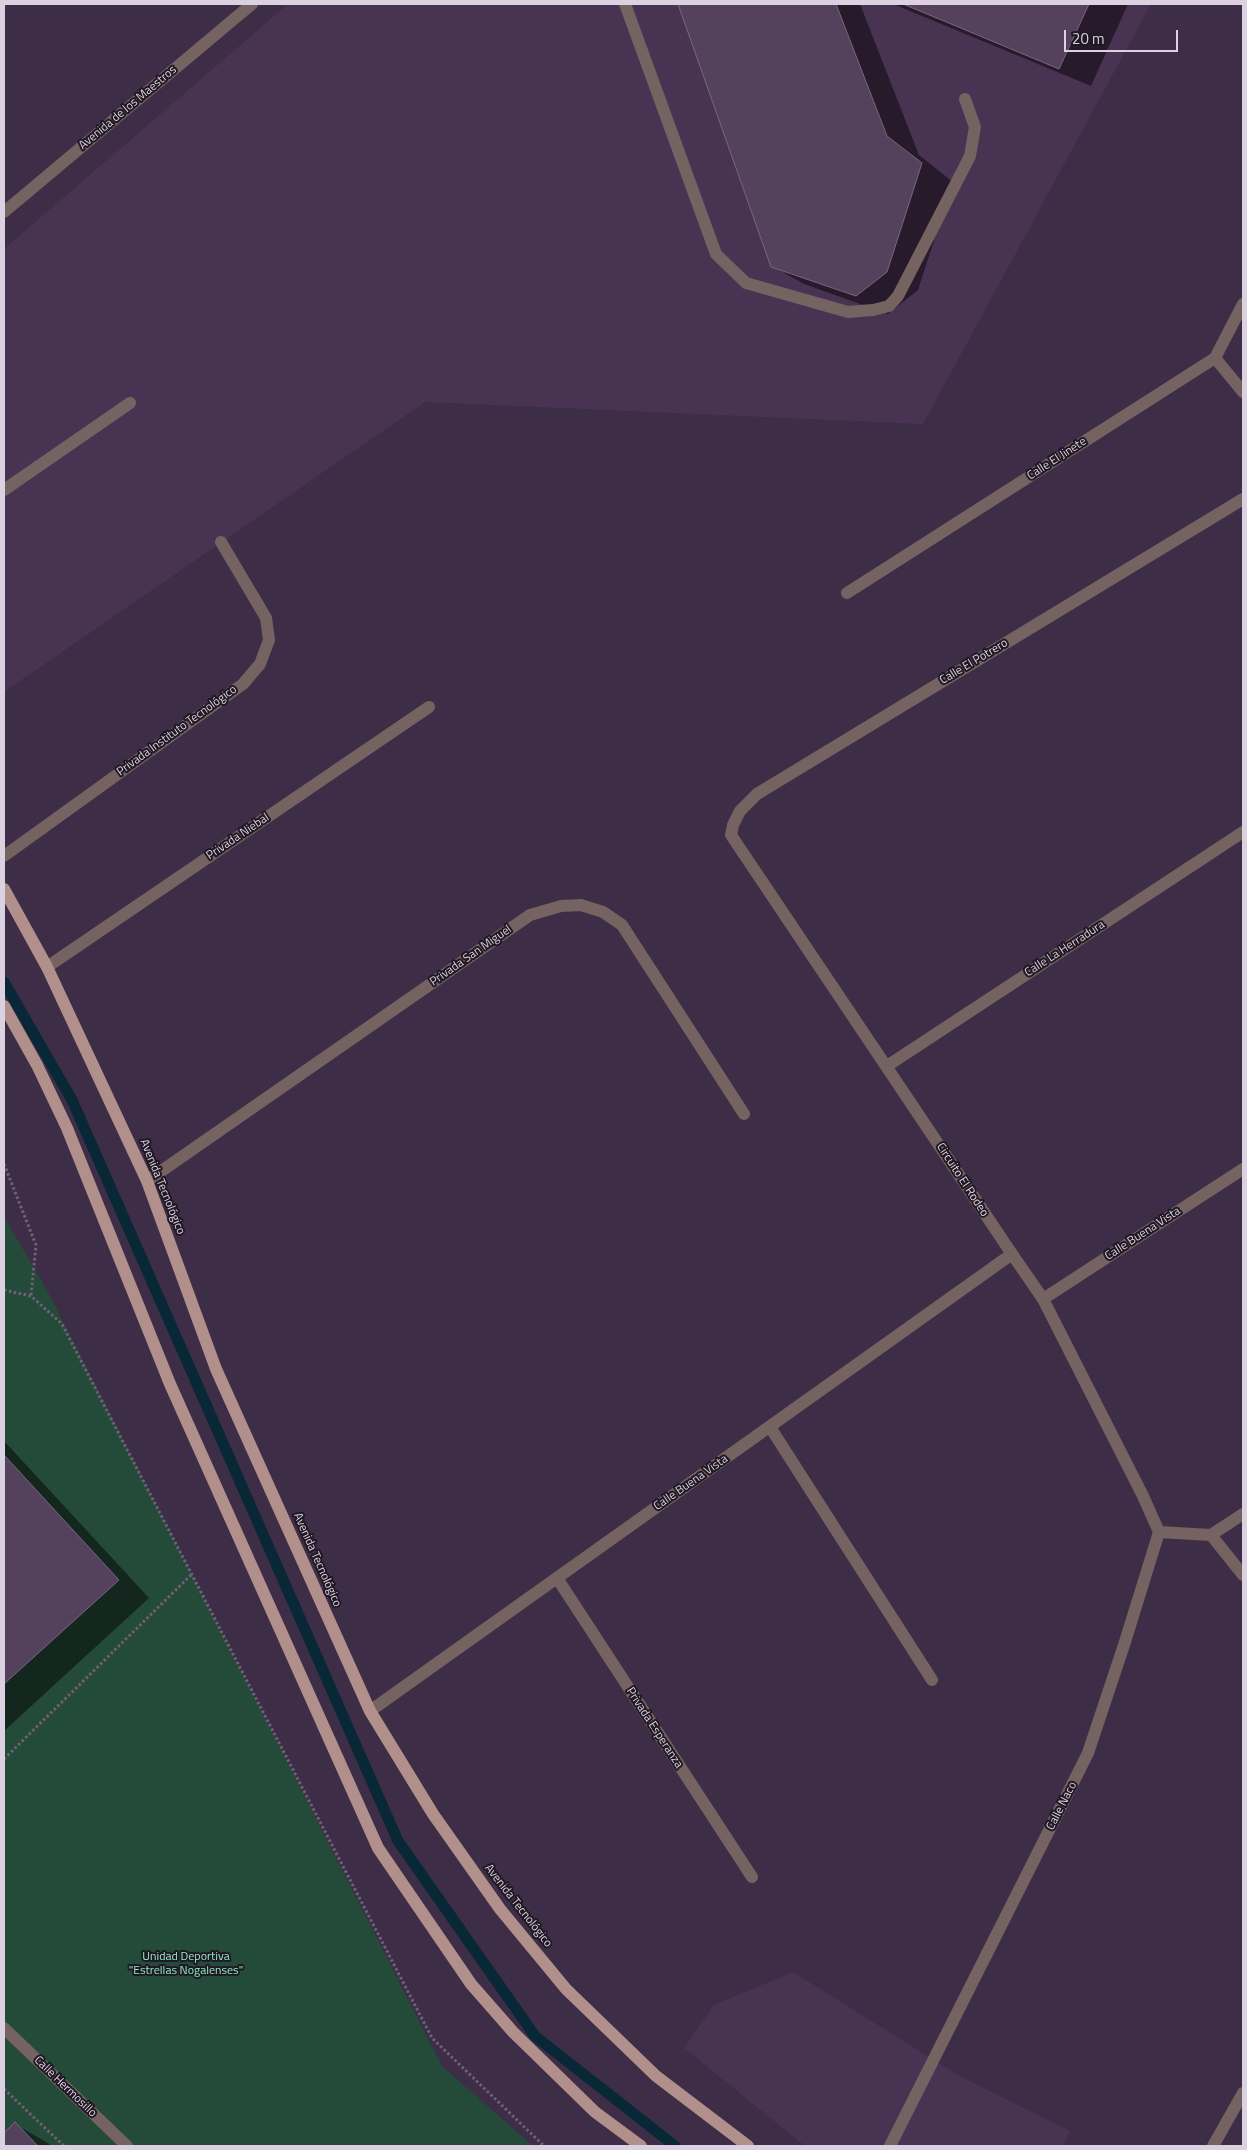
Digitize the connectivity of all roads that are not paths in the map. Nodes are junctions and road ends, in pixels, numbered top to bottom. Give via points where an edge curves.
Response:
1 (252, 4) edge
2 (625, 4) edge
3 (965, 99) dead end
4 (4, 212) edge
5 (1243, 304) edge
6 (1215, 358) junction
7 (1243, 392) edge
8 (130, 403) dead end
9 (4, 490) edge
10 (1243, 499) edge
11 (221, 542) dead end
12 (847, 593) dead end
13 (429, 707) dead end
14 (1243, 832) edge
15 (736, 844) joint
16 (4, 856) edge
17 (4, 889) edge
18 (46, 967) junction
19 (4, 1006) edge
20 (887, 1066) junction
21 (744, 1114) dead end
22 (1243, 1169) edge
23 (147, 1181) junction
24 (1012, 1254) junction
25 (1044, 1299) junction
26 (770, 1427) junction
27 (1243, 1514) edge
28 (1159, 1532) junction
29 (1211, 1535) junction
30 (1243, 1575) edge
31 (557, 1578) junction
32 (932, 1680) dead end
33 (370, 1711) junction
34 (752, 1877) dead end
35 (4, 2028) edge
36 (1243, 2093) edge
37 (127, 2146) edge
38 (641, 2146) edge
39 (748, 2146) edge
40 (890, 2146) edge
41 (1213, 2146) edge

1 - 4 street, Avenida de los Maestros
2 - 3 street via 716,254 746,283 848,312 889,306 898,296 970,156 975,127
5 - 6 street
6 - 7 street
6 - 12 street, Calle El Jinete
8 - 9 street
10 - 15 street, Calle El Potrero via 757,794 740,811 733,825 731,835
11 - 16 street, Privada Instituto Tecnológico via 266,618 269,640 260,664 243,684
13 - 18 street, Privada Niebal
14 - 20 street, Calle La Herradura
15 - 20 street, Circuito El Rodeo
17 - 18 main road, Avenida Tecnológico
18 - 23 main road, Avenida Tecnológico
19 - 38 main road via 67,1128 170,1384 378,1848 471,1984 514,2032 595,2112
20 - 24 street, Circuito El Rodeo
21 - 23 street, Privada San Miguel via 622,925 603,912 581,904 561,906 530,915
22 - 25 street, Calle Buena Vista
23 - 33 main road, Avenida Tecnológico via 216,1369
24 - 25 street, Circuito El Rodeo
24 - 26 street, Calle Buena Vista
25 - 28 street, Circuito El Rodeo
26 - 31 street, Calle Buena Vista
26 - 32 street
27 - 29 street
28 - 29 street
28 - 40 street, Calle Naco via 1088,1753
29 - 30 street
31 - 33 street, Calle Buena Vista
31 - 34 street, Privada Esperanza
33 - 39 main road, Avenida Tecnológico via 433,1814 494,1901 566,1988 656,2076
35 - 37 street, Calle Hermosillo
36 - 41 street

